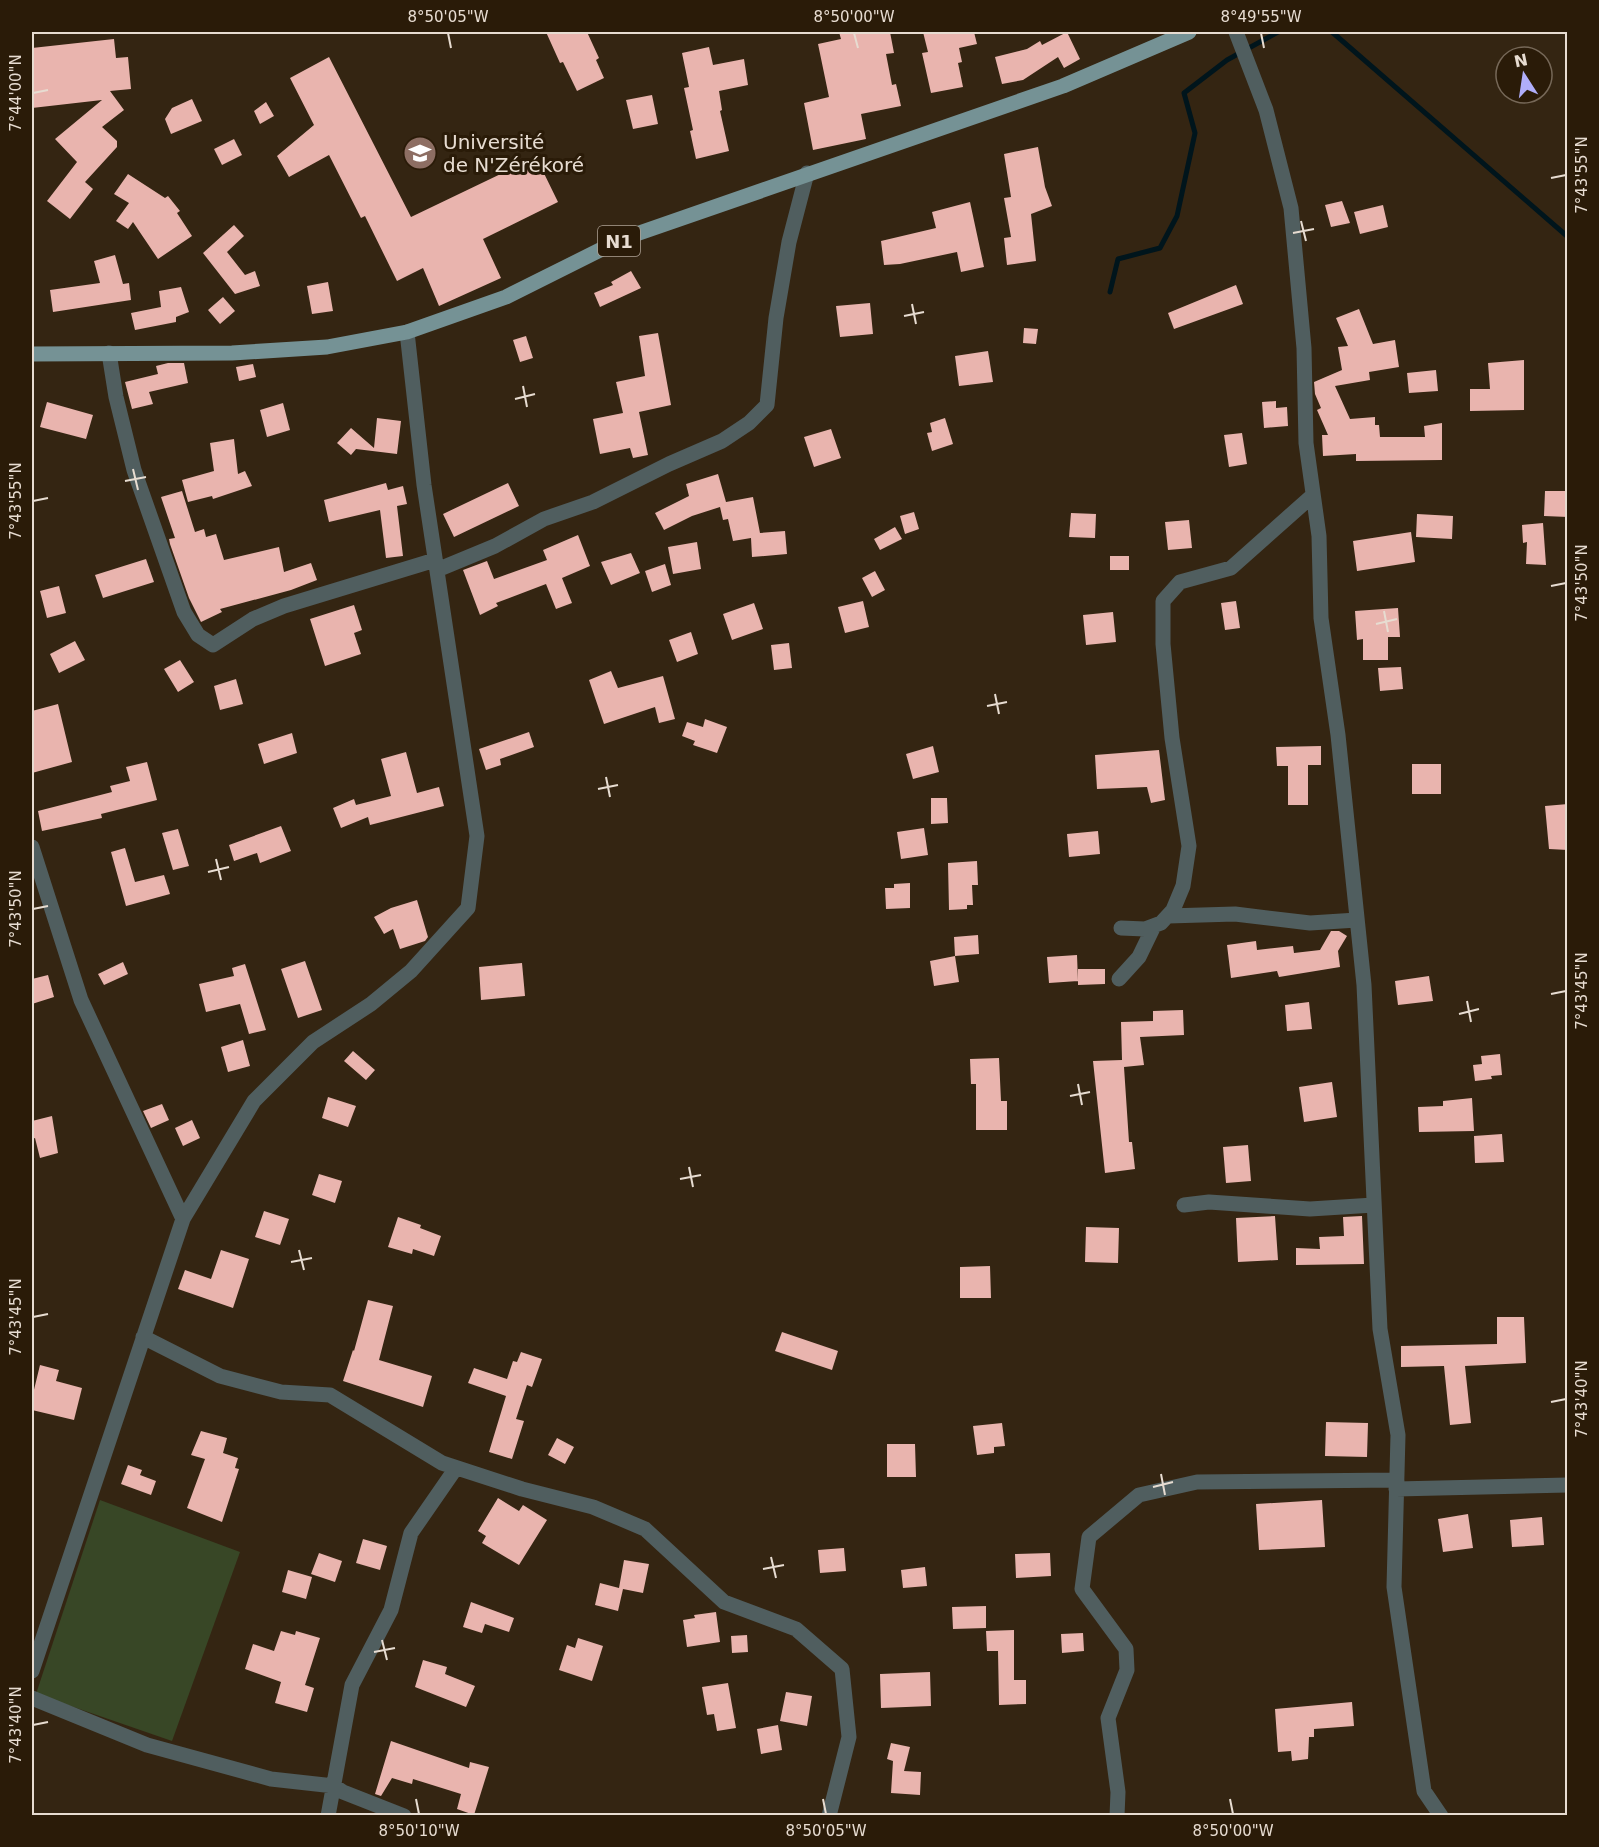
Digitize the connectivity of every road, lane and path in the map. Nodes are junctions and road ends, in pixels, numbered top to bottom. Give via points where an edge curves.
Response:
1 (1189, 32) edge
2 (1236, 32) edge
3 (807, 173) junction
4 (407, 332) junction
5 (109, 353) junction
6 (32, 354) edge
7 (1313, 495) junction
8 (436, 565) junction
9 (32, 847) edge
10 (1168, 916) junction
11 (1357, 920) junction
12 (1154, 926) junction
13 (1120, 928) dead end
14 (1119, 979) dead end
15 (1184, 1205) dead end
16 (1374, 1206) junction
17 (183, 1218) junction
18 (143, 1337) junction
19 (456, 1468) junction
20 (1396, 1485) junction
21 (1568, 1485) edge
22 (32, 1671) edge
23 (32, 1698) edge
24 (334, 1786) junction
25 (1437, 1812) edge
26 (328, 1815) edge
27 (404, 1815) edge
28 (829, 1815) edge
29 (1117, 1815) edge

1 - 3 main road, N1 via 1062,86
2 - 7 street via 1266,110 1291,208 1304,348 1306,443
3 - 4 main road, N1 via 622,239 506,297
3 - 8 street via 789,242 776,318 768,405 722,441 593,502 544,519 495,546
4 - 5 main road, N1 via 327,347 232,354
4 - 8 street
5 - 6 main road, N1
5 - 8 street via 134,470 184,612 198,635 213,645 253,619 284,606
7 - 10 street via 1231,568 1180,582 1163,601 1172,738 1189,846 1183,886
7 - 11 street via 1319,536 1321,618 1338,735
8 - 17 street via 477,836 468,908 411,971 371,1004 313,1042 254,1101
9 - 17 street via 81,1000
10 - 11 street via 1235,914 1310,923
10 - 12 street
11 - 16 street via 1364,985
12 - 13 street
12 - 14 street via 1139,957
15 - 16 street via 1209,1202 1310,1209
16 - 20 street via 1380,1329 1398,1435
17 - 18 street
18 - 19 street via 220,1376 281,1392 330,1395
18 - 22 street
19 - 24 street via 411,1533 391,1610 352,1685
19 - 28 street via 593,1508 645,1529 724,1602 796,1629 842,1669 849,1737
20 - 21 street
20 - 25 street via 1394,1587 1424,1791
20 - 29 street via 1197,1482 1139,1495 1089,1537 1082,1589 1126,1649 1127,1670 1108,1718 1118,1792
23 - 24 street via 147,1745 271,1779
24 - 26 street
24 - 27 street

